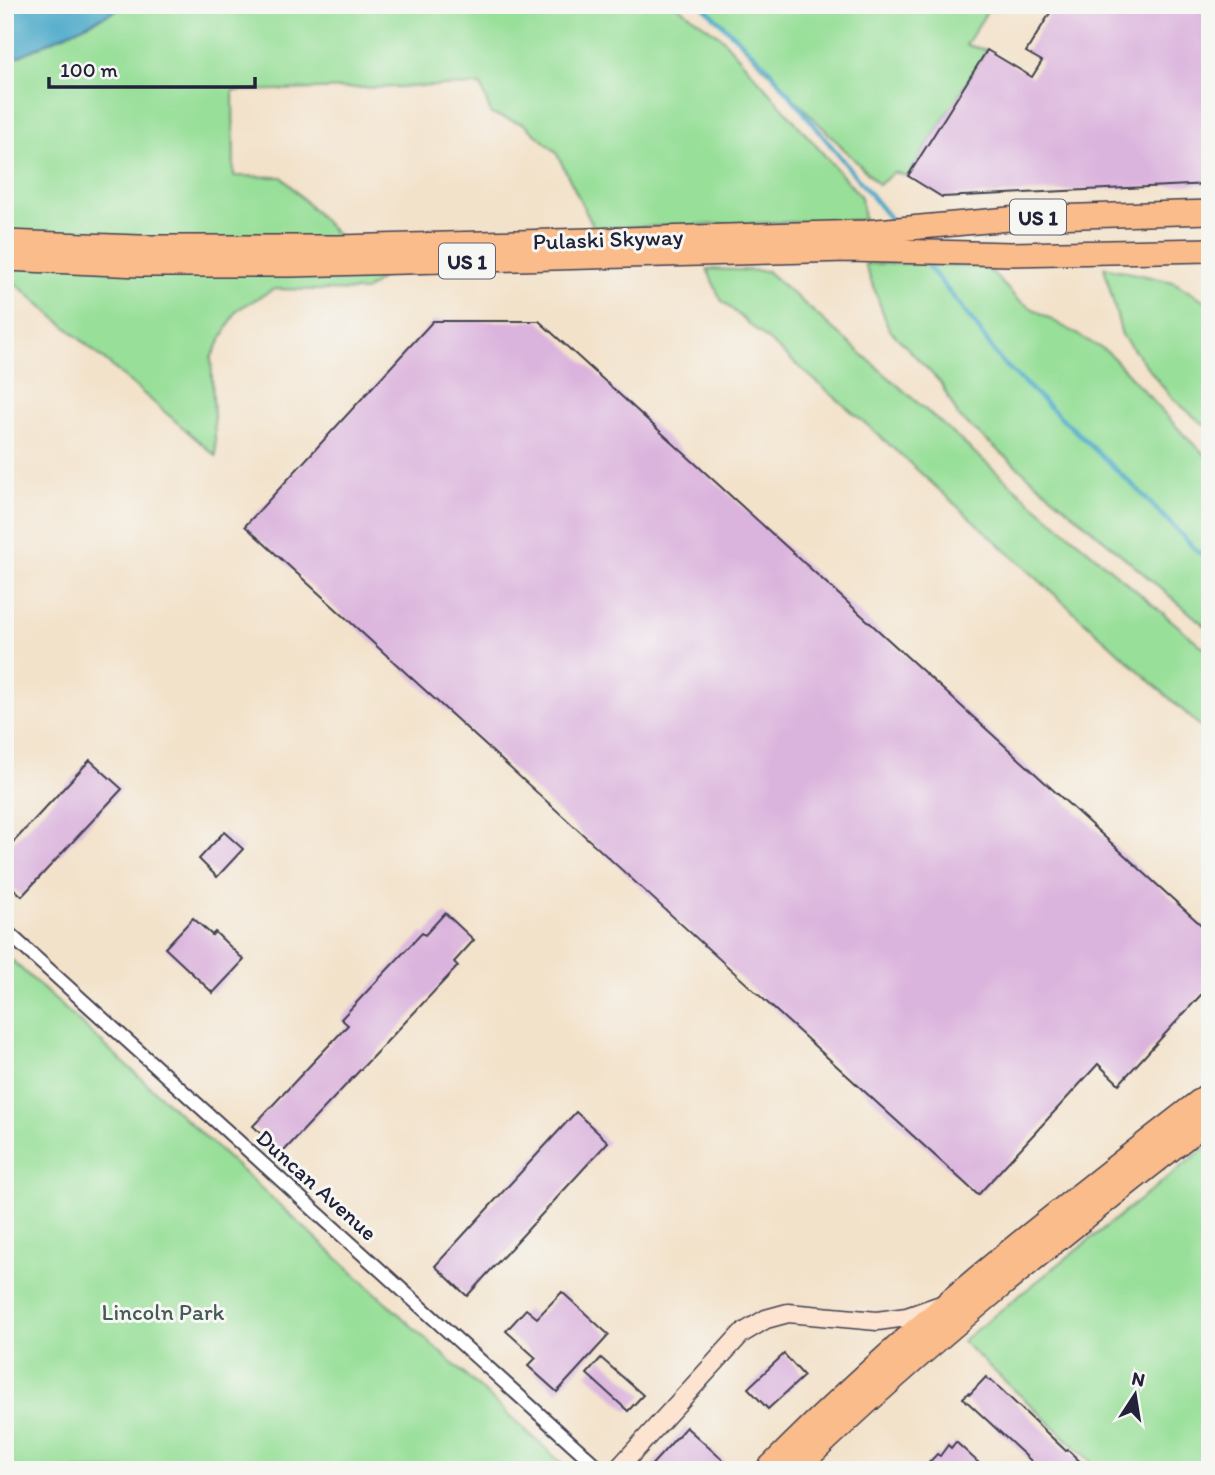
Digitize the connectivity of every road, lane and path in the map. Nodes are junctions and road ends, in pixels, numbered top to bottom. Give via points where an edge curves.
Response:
1 (1210, 212) edge
2 (5, 242) edge
3 (1210, 250) edge
4 (5, 259) edge
5 (5, 930) edge
6 (1210, 1093) edge
7 (1210, 1119) edge
8 (947, 1303) junction
9 (601, 1470) edge
10 (617, 1470) edge
11 (767, 1470) edge
12 (795, 1470) edge

1 - 2 highway, Pulaski Skyway / US 1 via 1020,218 866,232 339,247
3 - 4 highway, Pulaski Skyway / US 1 via 1011,254 848,250 291,265
5 - 9 street, Duncan Avenue
6 - 8 highway
7 - 12 highway via 985,1297
8 - 10 main road via 899,1319 788,1313 752,1325
8 - 11 highway

